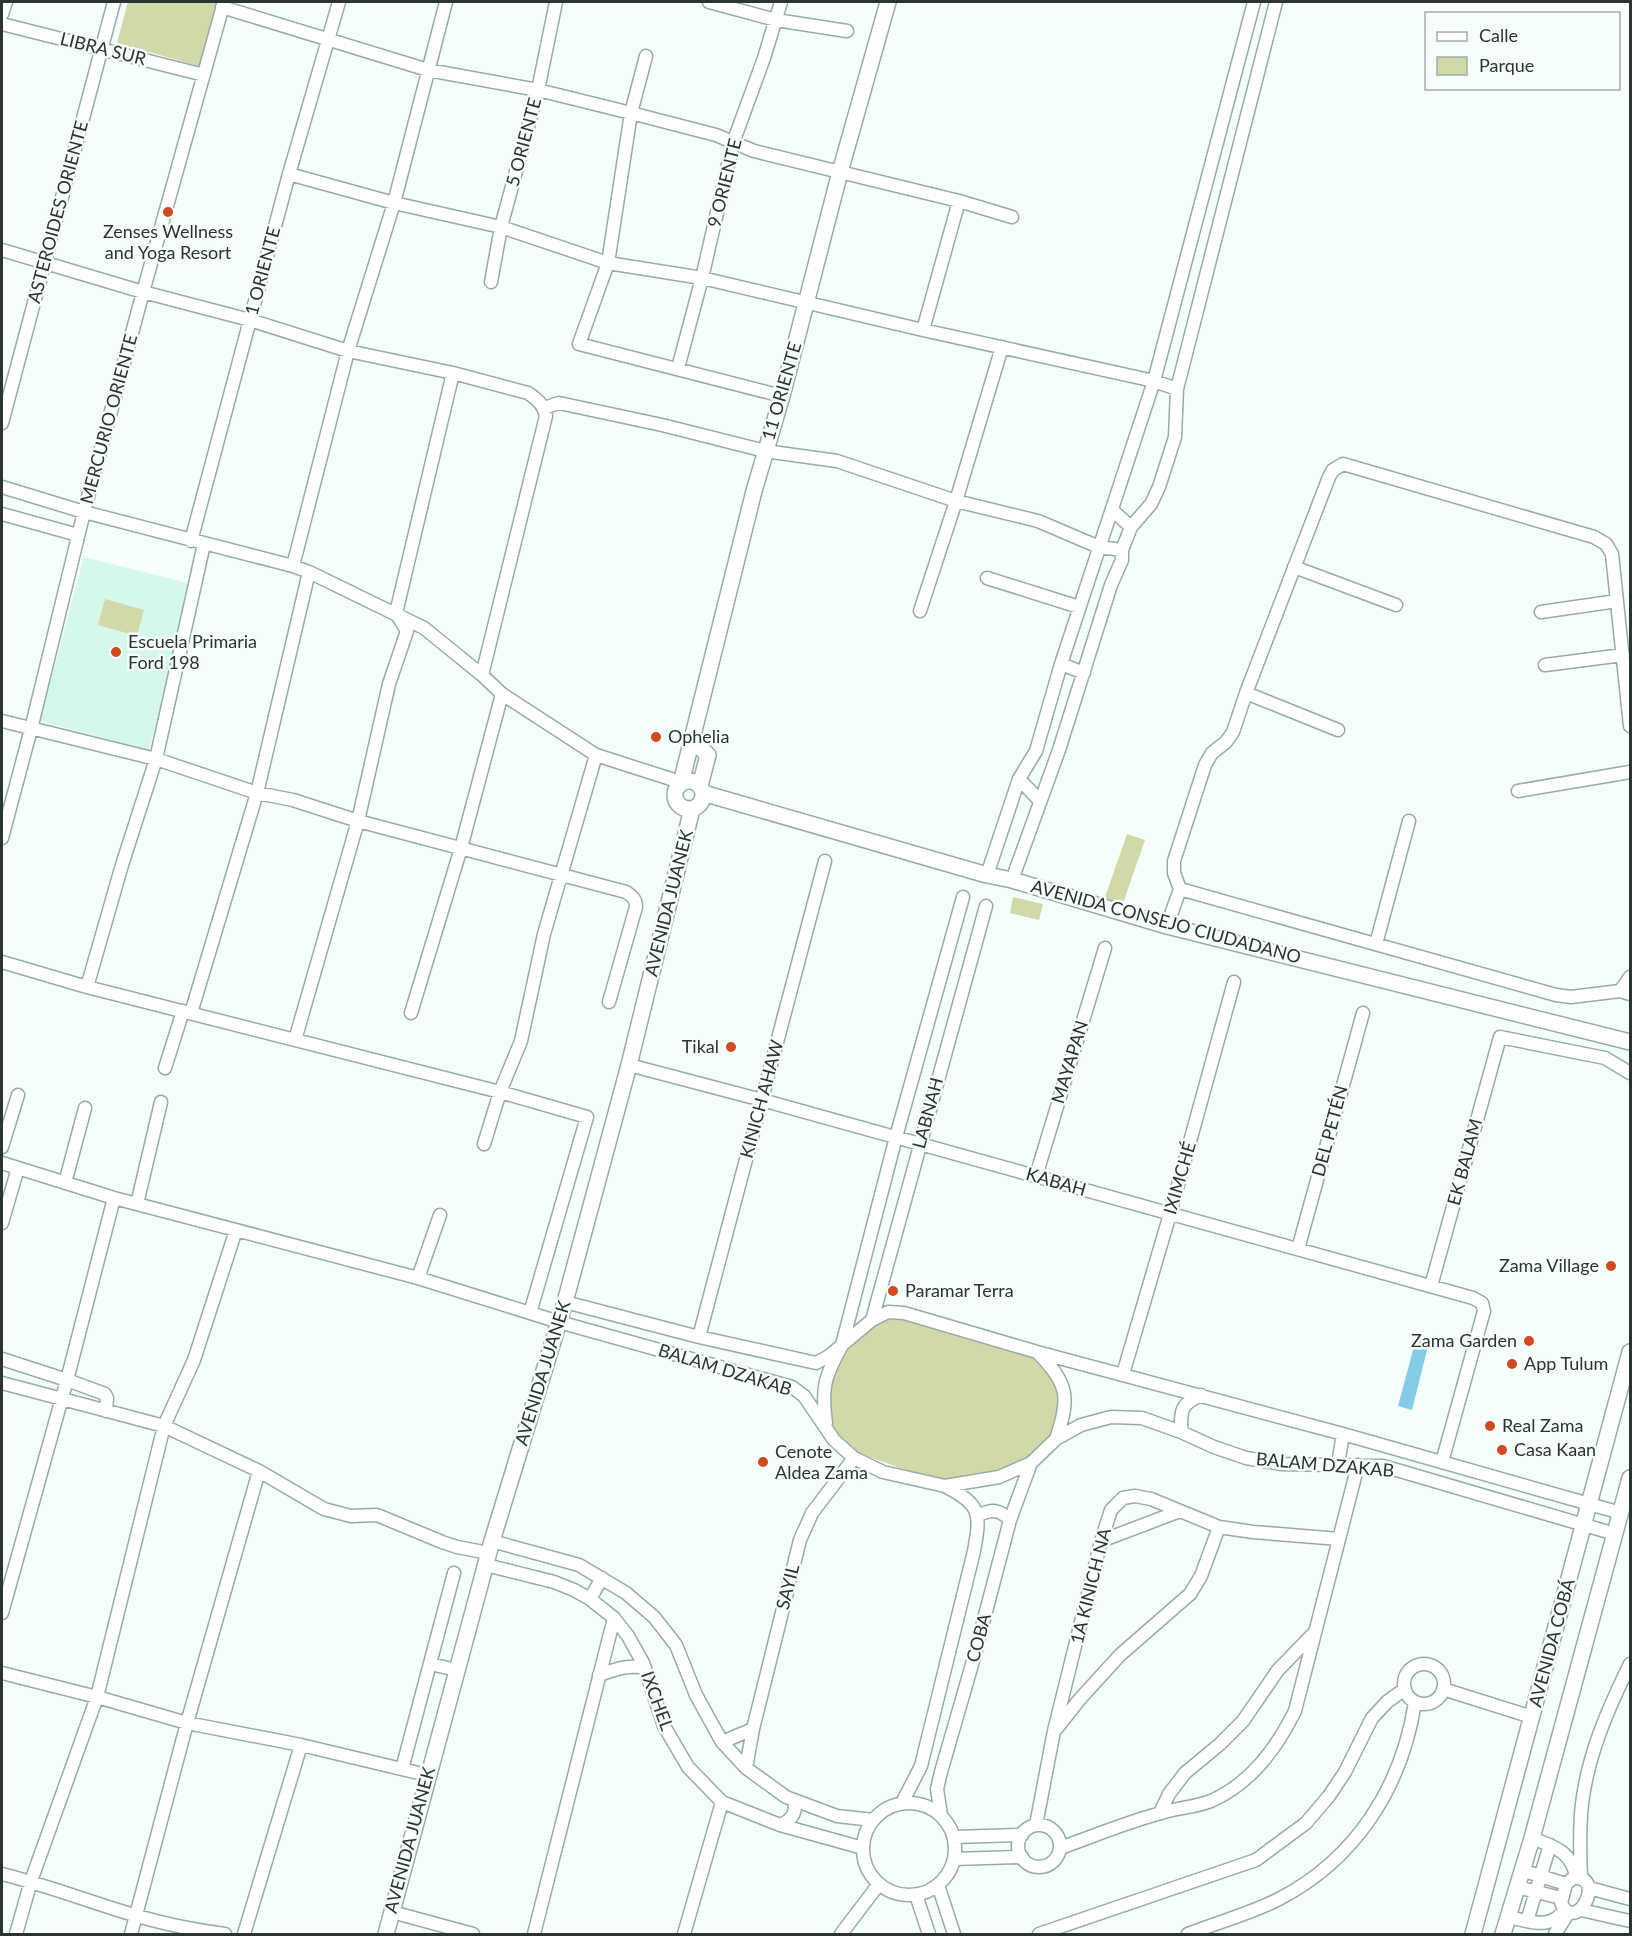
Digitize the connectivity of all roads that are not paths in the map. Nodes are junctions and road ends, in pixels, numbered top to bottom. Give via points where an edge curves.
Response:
1 (6, 2) edge
2 (114, 2) edge
3 (339, 2) edge
4 (446, 2) edge
5 (556, 2) edge
6 (709, 2) edge
7 (781, 2) edge
8 (888, 2) edge
9 (1254, 2) edge
10 (1276, 2) edge
11 (223, 4) edge
12 (2, 14) edge
13 (776, 20) junction
14 (2, 24) edge
15 (847, 31) dead end
16 (329, 41) junction
17 (102, 48) junction
18 (646, 56) dead end
19 (428, 70) junction
20 (204, 75) junction
21 (538, 90) junction
22 (631, 113) junction
23 (733, 143) junction
24 (840, 172) junction
25 (289, 174) junction
26 (959, 201) junction
27 (394, 203) junction
28 (1012, 217) dead end
29 (1196, 220) junction
30 (1218, 225) junction
31 (501, 227) junction
32 (2, 250) edge
33 (44, 261) junction
34 (608, 263) junction
35 (702, 278) junction
36 (491, 282) dead end
37 (142, 292) junction
38 (805, 302) junction
39 (250, 321) junction
40 (924, 330) junction
41 (1002, 347) junction
42 (348, 351) junction
43 (678, 368) junction
44 (453, 373) junction
45 (1154, 381) junction
46 (1177, 389) junction
47 (782, 396) junction
48 (544, 408) junction
49 (2, 423) edge
50 (765, 451) junction
51 (2, 487) edge
52 (956, 501) junction
53 (1113, 510) junction
54 (84, 512) junction
55 (2, 514) edge
56 (1131, 526) junction
57 (78, 535) junction
58 (197, 542) junction
59 (1099, 547) junction
60 (1122, 550) junction
61 (293, 566) junction
62 (1294, 567) junction
63 (309, 572) junction
64 (987, 578) dead end
65 (1617, 601) junction
66 (1396, 605) dead end
67 (1079, 607) junction
68 (920, 611) dead end
69 (1541, 612) dead end
70 (396, 613) junction
71 (1623, 655) junction
72 (1061, 664) junction
73 (1545, 665) dead end
74 (1084, 673) junction
75 (482, 675) junction
76 (1246, 693) junction
77 (502, 694) junction
78 (2, 721) edge
79 (1630, 726) edge
80 (32, 729) junction
81 (1338, 730) dead end
82 (692, 740) junction
83 (1059, 750) junction
84 (1036, 751) junction
85 (596, 755) junction
86 (156, 759) junction
87 (1630, 772) edge
88 (1019, 779) junction
89 (680, 783) junction
90 (702, 789) junction
91 (1518, 791) dead end
92 (257, 793) junction
93 (1040, 801) junction
94 (692, 809) junction
95 (358, 821) junction
96 (1409, 822) dead end
97 (2, 838) edge
98 (461, 848) junction
99 (825, 861) dead end
100 (560, 875) junction
101 (987, 875) junction
102 (1012, 880) junction
103 (1180, 889) junction
104 (963, 897) dead end
105 (986, 906) dead end
106 (1167, 926) junction
107 (1377, 944) junction
108 (1105, 948) dead end
109 (2, 962) edge
110 (1630, 977) edge
111 (1234, 982) dead end
112 (87, 987) junction
113 (1625, 992) edge
114 (609, 1002) dead end
115 (187, 1012) junction
116 (1363, 1013) dead end
117 (411, 1014) dead end
118 (295, 1040) junction
119 (1630, 1042) edge
120 (629, 1065) junction
121 (165, 1068) dead end
122 (1630, 1073) edge
123 (500, 1092) junction
124 (18, 1095) dead end
125 (762, 1100) junction
126 (161, 1102) dead end
127 (85, 1108) dead end
128 (896, 1137) junction
129 (484, 1144) dead end
130 (920, 1144) junction
131 (2, 1147) edge
132 (2, 1163) edge
133 (18, 1168) junction
134 (1036, 1176) junction
135 (65, 1183) junction
136 (114, 1198) junction
137 (137, 1204) junction
138 (1170, 1214) junction
139 (440, 1215) dead end
140 (2, 1223) edge
141 (236, 1230) junction
142 (1298, 1249) junction
143 (418, 1278) junction
144 (1431, 1286) junction
145 (565, 1302) junction
146 (530, 1313) junction
147 (872, 1320) junction
148 (559, 1322) junction
149 (699, 1337) junction
150 (842, 1345) junction
151 (1037, 1352) junction
152 (1630, 1352) edge
153 (2, 1359) edge
154 (1123, 1374) junction
155 (67, 1380) junction
156 (2, 1383) edge
157 (1202, 1395) junction
158 (61, 1399) junction
159 (106, 1411) junction
160 (164, 1426) junction
161 (826, 1427) junction
162 (1181, 1432) junction
163 (1343, 1434) junction
164 (1056, 1439) junction
165 (854, 1458) junction
166 (1442, 1462) junction
167 (1031, 1463) junction
168 (1338, 1464) junction
169 (1358, 1465) junction
170 (259, 1471) junction
171 (1630, 1478) edge
172 (945, 1486) junction
173 (1590, 1504) junction
174 (1180, 1510) junction
175 (1621, 1513) junction
176 (979, 1515) junction
177 (1010, 1520) junction
178 (1584, 1525) junction
179 (1219, 1527) junction
180 (1615, 1534) junction
181 (1339, 1539) junction
182 (1101, 1541) junction
183 (489, 1553) junction
184 (454, 1573) dead end
185 (602, 1578) junction
186 (590, 1599) junction
187 (2, 1613) edge
188 (614, 1618) junction
189 (1316, 1631) junction
190 (430, 1664) junction
191 (1630, 1664) edge
192 (645, 1668) junction
193 (457, 1670) junction
194 (2, 1673) edge
195 (599, 1675) junction
196 (1405, 1689) junction
197 (1443, 1689) junction
198 (97, 1697) junction
199 (1415, 1702) junction
200 (1532, 1717) junction
201 (187, 1723) junction
202 (753, 1729) junction
203 (1054, 1731) junction
204 (722, 1742) junction
205 (301, 1745) junction
206 (746, 1768) junction
207 (402, 1769) junction
208 (428, 1774) junction
209 (795, 1801) junction
210 (722, 1802) junction
211 (902, 1803) junction
212 (1160, 1813) junction
213 (941, 1815) junction
214 (873, 1820) junction
215 (780, 1825) junction
216 (1036, 1825) junction
217 (1022, 1835) junction
218 (954, 1837) junction
219 (1532, 1838) junction
220 (1550, 1845) junction
221 (863, 1848) junction
222 (1060, 1848) junction
223 (1022, 1857) junction
224 (954, 1859) junction
225 (1521, 1870) junction
226 (2, 1874) edge
227 (1541, 1876) junction
228 (31, 1881) junction
229 (1578, 1882) junction
230 (879, 1884) junction
231 (938, 1885) junction
232 (1517, 1887) junction
233 (1536, 1892) junction
234 (916, 1895) junction
235 (1630, 1899) edge
236 (1569, 1908) junction
237 (392, 1912) junction
238 (136, 1916) junction
239 (1508, 1917) junction
240 (1527, 1921) junction
241 (1630, 1921) edge
242 (16, 1935) edge
243 (131, 1935) edge
244 (225, 1935) edge
245 (244, 1935) edge
246 (386, 1935) edge
247 (473, 1935) edge
248 (534, 1935) edge
249 (684, 1935) edge
250 (841, 1935) edge
251 (928, 1935) edge
252 (954, 1935) edge
253 (1039, 1935) edge
254 (1188, 1935) edge
255 (1473, 1935) edge
256 (1503, 1935) edge
257 (1555, 1935) edge

1 - 12 street
2 - 17 street, ASTEROIDES ORIENTE
3 - 16 street, 1 ORIENTE
4 - 19 street
5 - 21 street, 5 ORIENTE
6 - 13 street
7 - 13 street, 9 ORIENTE
8 - 24 street, 11 ORIENTE
9 - 29 street
10 - 30 street
11 - 16 street
11 - 20 street, MERCURIO ORIENTE
13 - 15 street
13 - 23 street, 9 ORIENTE
14 - 17 street, LIBRA SUR
16 - 19 street
16 - 25 street, 1 ORIENTE
17 - 20 street, LIBRA SUR
17 - 33 street, ASTEROIDES ORIENTE
18 - 22 street
19 - 21 street
19 - 27 street
20 - 37 street, MERCURIO ORIENTE
21 - 22 street
21 - 31 street, 5 ORIENTE
22 - 23 street
22 - 34 street
23 - 24 street
23 - 35 street, 9 ORIENTE
24 - 26 street
24 - 38 street, 11 ORIENTE
25 - 27 street
25 - 39 street, 1 ORIENTE
26 - 28 street
26 - 40 street
27 - 31 street
27 - 42 street
29 - 30 street
29 - 45 street
30 - 46 street
31 - 34 street
31 - 36 street, 5 ORIENTE
32 - 33 street
33 - 37 street
33 - 49 street, ASTEROIDES ORIENTE
34 - 35 street
34 - 43 street via 579,344
35 - 38 street
35 - 43 street, 9 ORIENTE
37 - 39 street
37 - 54 street, MERCURIO ORIENTE
38 - 40 street
38 - 47 street, 11 ORIENTE
39 - 42 street
39 - 58 street, 1 ORIENTE
40 - 41 street
41 - 45 street
41 - 52 street
42 - 44 street
42 - 61 street
43 - 47 street
44 - 48 street via 528,393
44 - 70 street
45 - 46 street
45 - 53 street
46 - 56 street via 1175,438 1151,504
47 - 50 street, 11 ORIENTE
48 - 50 street via 559,403
48 - 75 street via 546,416
50 - 52 street via 837,462
50 - 82 street, 11 ORIENTE
51 - 54 street
52 - 59 street via 1038,521
52 - 68 street
53 - 56 street
53 - 59 street
54 - 57 street, MERCURIO ORIENTE
54 - 58 street
55 - 57 street
56 - 60 street
57 - 80 street, MERCURIO ORIENTE
58 - 61 street
58 - 86 street, 1 ORIENTE
59 - 60 street
59 - 67 street
60 - 74 street
61 - 63 street
62 - 65 street via 1329,477 1343,464 1594,537 1606,544 1612,554
62 - 66 street
62 - 76 street
63 - 70 street
63 - 92 street
64 - 67 street
65 - 69 street
65 - 71 street
67 - 72 street
70 - 75 street via 424,628
70 - 95 street via 407,631 388,684
71 - 73 street
71 - 79 street
72 - 74 street
72 - 84 street
74 - 83 street
75 - 77 street
76 - 81 street
76 - 103 street via 1233,732 1205,765 1174,861
77 - 85 street
77 - 98 street
78 - 80 street
80 - 86 street
80 - 97 street, MERCURIO ORIENTE
82 - 89 street, 11 ORIENTE
82 - 90 street via 708,755
83 - 84 street
83 - 93 street
84 - 88 street
85 - 89 street
85 - 100 street
86 - 92 street
86 - 112 street, 1 ORIENTE
87 - 91 street
88 - 93 street
88 - 101 street
89 - 90 street via 693,780
89 - 94 street via 676,801 683,808
90 - 94 street via 700,804
90 - 101 street, AVENIDA CONSEJO CIUDADANO
92 - 95 street
92 - 115 street
93 - 102 street
94 - 120 street, AVENIDA JUANEK
95 - 98 street
95 - 118 street
96 - 107 street
98 - 100 street
98 - 117 street
99 - 125 street, KINICH AHAW
100 - 114 street via 626,892 636,902
100 - 123 street via 521,1041
101 - 102 street, AVENIDA CONSEJO CIUDADANO
102 - 106 street, AVENIDA CONSEJO CIUDADANO
103 - 106 street
103 - 107 street
104 - 128 street
105 - 130 street, LABNAH
106 - 119 street, AVENIDA CONSEJO CIUDADANO
107 - 113 street via 1556,995
108 - 134 street, MAYAPAN
109 - 112 street
110 - 113 street
111 - 138 street, IXIMCHÉ
112 - 115 street
115 - 118 street
115 - 121 street
116 - 142 street, DEL PETÉN
118 - 123 street
120 - 125 street, KABAH
120 - 145 street, AVENIDA JUANEK
122 - 144 street, EK BALAM via 1605,1058 1500,1037
123 - 129 street
123 - 146 street via 587,1117
124 - 131 street
125 - 128 street, KABAH
125 - 149 street, KINICH AHAW
126 - 137 street
127 - 135 street
128 - 130 street, KABAH
128 - 150 street
130 - 134 street, KABAH
130 - 147 street, LABNAH
132 - 133 street, BALAM DZAKAB
133 - 135 street, BALAM DZAKAB
133 - 140 street
134 - 138 street, KABAH
135 - 136 street, BALAM DZAKAB
136 - 137 street, BALAM DZAKAB
136 - 155 street
137 - 141 street, BALAM DZAKAB
138 - 142 street, KABAH
138 - 154 street, IXIMCHÉ
139 - 143 street
141 - 143 street, BALAM DZAKAB
141 - 160 street via 194,1360
142 - 144 street, KABAH
143 - 146 street, BALAM DZAKAB
144 - 166 street, KABAH via 1473,1298 1484,1311
145 - 148 street, AVENIDA JUANEK
145 - 149 street
146 - 148 street, BALAM DZAKAB
147 - 150 street
147 - 151 street via 888,1312 904,1313
148 - 161 street, BALAM DZAKAB via 792,1387 804,1396
148 - 183 street, AVENIDA JUANEK
149 - 150 street via 816,1363
150 - 161 street via 824,1385
151 - 154 street
151 - 164 street via 1060,1381 1065,1397
152 - 173 street, AVENIDA COBÁ
153 - 155 street
154 - 157 street
155 - 158 street
155 - 159 street via 105,1394
156 - 158 street
157 - 162 street via 1183,1407
157 - 163 street
158 - 159 street
158 - 187 street
159 - 160 street
160 - 170 street
160 - 198 street
161 - 165 street, BALAM DZAKAB
162 - 164 street, BALAM DZAKAB via 1142,1418 1111,1417 1081,1425
162 - 168 street, BALAM DZAKAB via 1246,1458 1282,1464
163 - 166 street
163 - 168 street
164 - 167 street, BALAM DZAKAB
165 - 172 street, BALAM DZAKAB via 883,1472
165 - 202 street, SAYIL via 812,1513 800,1540
166 - 173 street
167 - 172 street, BALAM DZAKAB via 999,1477
167 - 177 street, COBA
168 - 169 street, BALAM DZAKAB
169 - 178 street, BALAM DZAKAB via 1383,1467
169 - 181 street
170 - 183 street via 324,1509 351,1516 377,1515 442,1542
170 - 201 street
171 - 175 street, AVENIDA COBÁ
172 - 176 street via 961,1494
173 - 175 street
173 - 178 street, AVENIDA COBÁ
174 - 179 street, 1A KINICH NA
174 - 182 street
174 - 182 street, 1A KINICH NA via 1151,1499 1123,1498 1111,1510
175 - 180 street, AVENIDA COBÁ
176 - 177 street via 996,1510
176 - 211 street via 974,1551 921,1766
177 - 213 street, COBA via 937,1789
178 - 180 street, BALAM DZAKAB
178 - 200 street, AVENIDA COBÁ
179 - 181 street, 1A KINICH NA
179 - 203 street via 1190,1594 1120,1655
180 - 219 street, AVENIDA COBÁ
181 - 189 street
182 - 203 street, 1A KINICH NA
183 - 185 street via 579,1565
183 - 186 street, IXCHEL
183 - 193 street, AVENIDA JUANEK
184 - 190 street
185 - 186 street
185 - 204 street via 654,1617 676,1645 696,1695
186 - 188 street, IXCHEL
188 - 192 street, IXCHEL
188 - 195 street
189 - 212 street via 1278,1670 1243,1721 1185,1773
189 - 212 street via 1295,1711 1265,1760 1246,1779 1210,1801
190 - 193 street
190 - 207 street
191 - 229 street via 1595,1742 1587,1772 1581,1806
192 - 195 street via 625,1667
192 - 210 street, IXCHEL via 664,1726 688,1767
193 - 208 street, AVENIDA JUANEK
194 - 198 street
195 - 248 street
196 - 197 street via 1408,1673 1416,1666 1427,1665 1440,1674
196 - 199 street
196 - 253 street via 1372,1718 1345,1772 1306,1823 1256,1860
197 - 199 street via 1434,1701
197 - 200 street
198 - 201 street
198 - 228 street
199 - 254 street via 1389,1787 1355,1840 1321,1872 1278,1899
200 - 255 street, AVENIDA COBÁ
201 - 205 street
201 - 238 street
202 - 204 street
202 - 206 street, SAYIL
203 - 216 street, 1A KINICH NA
204 - 206 street
205 - 207 street
205 - 245 street
206 - 209 street
207 - 208 street
208 - 237 street, AVENIDA JUANEK
209 - 214 street via 837,1816
209 - 215 street via 794,1816
210 - 215 street, IXCHEL
210 - 249 street
211 - 213 street via 923,1804
211 - 214 street
212 - 222 street
213 - 218 street
214 - 221 street
215 - 221 street, IXCHEL
216 - 217 street
216 - 222 street via 1052,1828
217 - 218 street
217 - 223 street via 1018,1844
218 - 224 street
219 - 220 street
219 - 225 street, AVENIDA COBÁ
220 - 227 street
220 - 229 street via 1571,1859
221 - 230 street via 867,1868
222 - 223 street via 1056,1859 1042,1867 1030,1865
223 - 224 street
224 - 231 street
225 - 227 street
225 - 232 street, AVENIDA COBÁ
226 - 228 street
227 - 229 street
227 - 233 street
228 - 238 street
228 - 242 street
229 - 235 street
229 - 236 street
229 - 236 street via 1584,1907
230 - 234 street via 896,1893
230 - 250 street
231 - 234 street
231 - 252 street
232 - 233 street
232 - 239 street, AVENIDA COBÁ
233 - 236 street
233 - 240 street
234 - 251 street
236 - 240 street via 1550,1923
236 - 241 street
236 - 257 street
237 - 246 street, AVENIDA JUANEK
237 - 247 street
238 - 243 street
238 - 244 street
239 - 240 street
239 - 256 street, AVENIDA COBÁ

